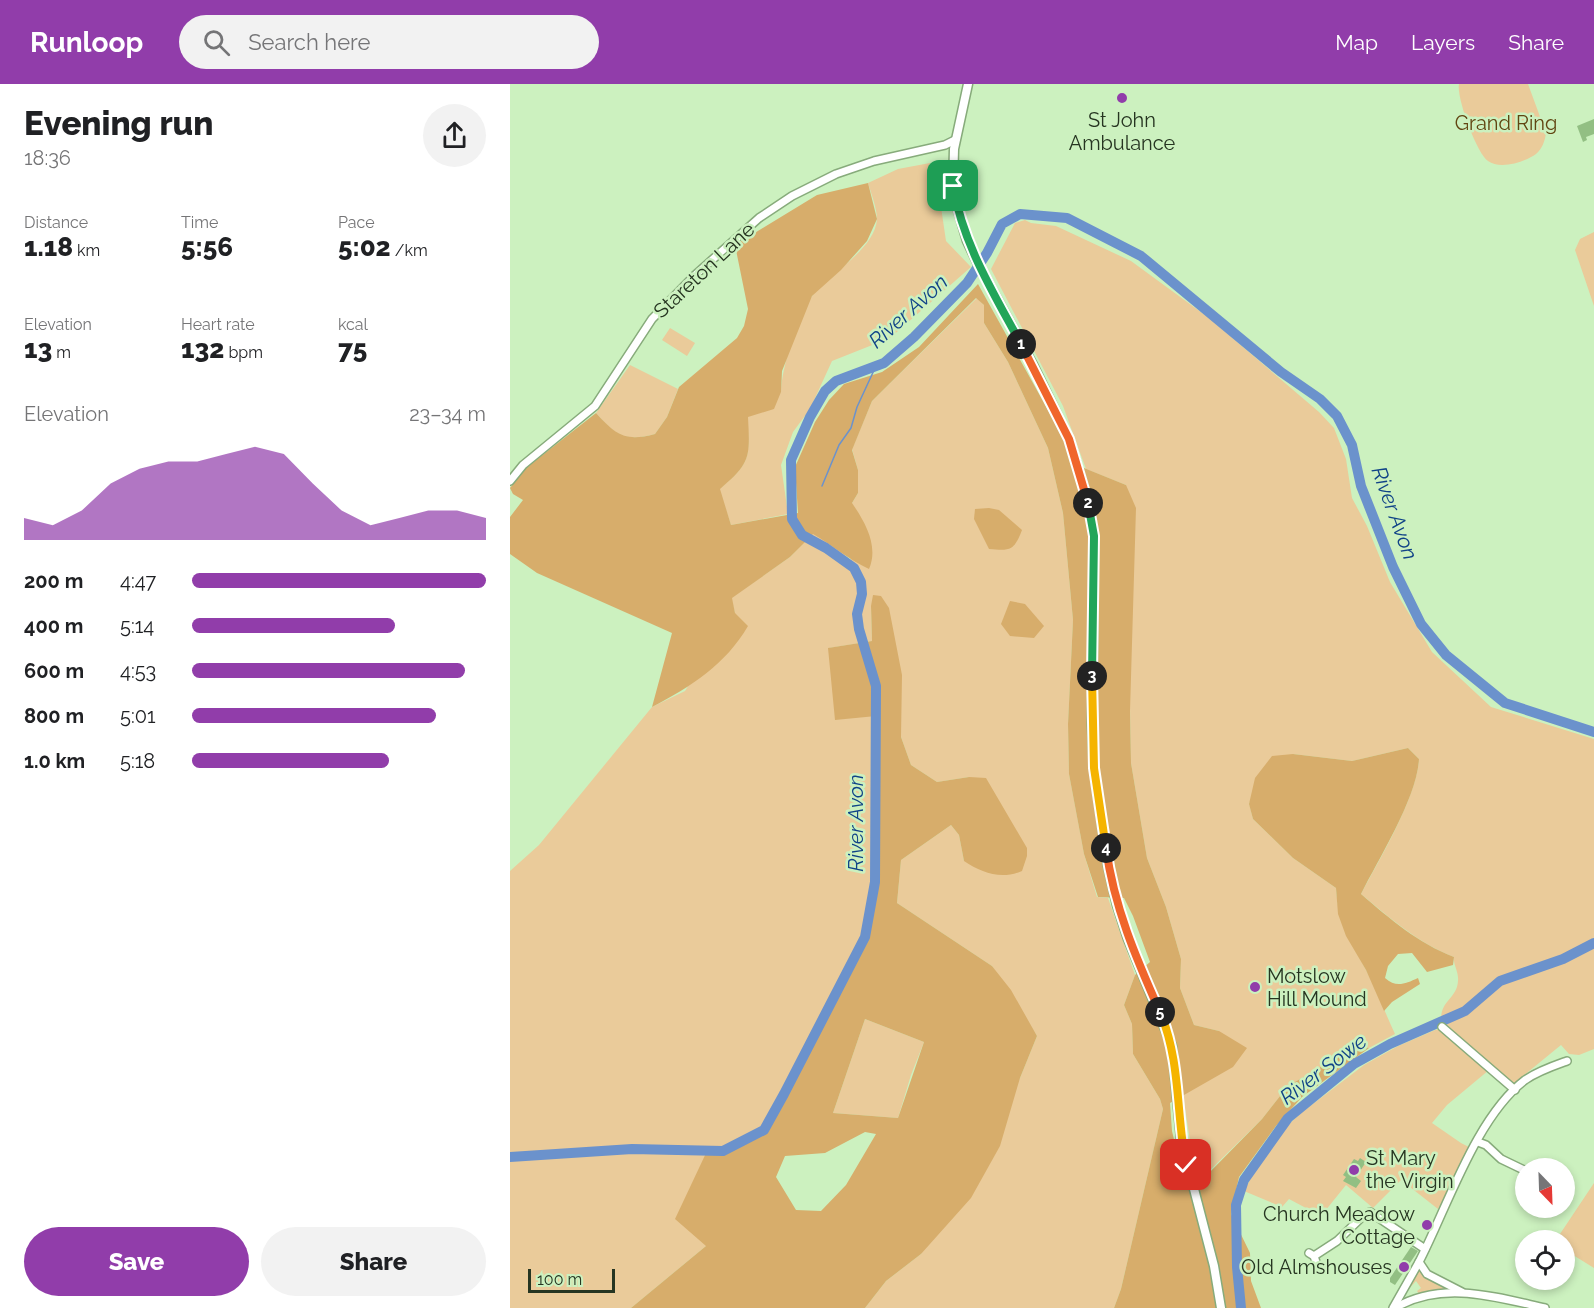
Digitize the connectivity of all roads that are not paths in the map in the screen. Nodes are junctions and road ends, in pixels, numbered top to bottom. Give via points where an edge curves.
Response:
1 (968, 84) edge
2 (955, 140) junction
3 (510, 481) edge
4 (1442, 1027) dead end
5 (1567, 1061) dead end
6 (1515, 1090) junction
7 (1478, 1142) junction
8 (1515, 1166) edge
9 (1425, 1249) junction
10 (1313, 1257) dead end
11 (1419, 1262) junction
12 (1462, 1292) junction
13 (1531, 1306) edge
14 (1221, 1308) edge
15 (1394, 1308) edge
16 (1545, 1308) edge

1 - 2 main road
2 - 3 street, Stareton Lane via 859,166 814,184 767,212 694,276 645,327 595,406 523,465
2 - 14 main road via 953,186 967,241 1065,430 1088,502 1094,536 1094,768 1108,864 1128,939 1172,1046 1181,1139
4 - 6 street
5 - 6 street via 1538,1072
6 - 7 street
7 - 8 street
7 - 9 street
9 - 10 street via 1371,1212
9 - 11 street
11 - 12 street via 1427,1274
11 - 15 street
12 - 13 street
12 - 15 street via 1420,1297
13 - 16 street

